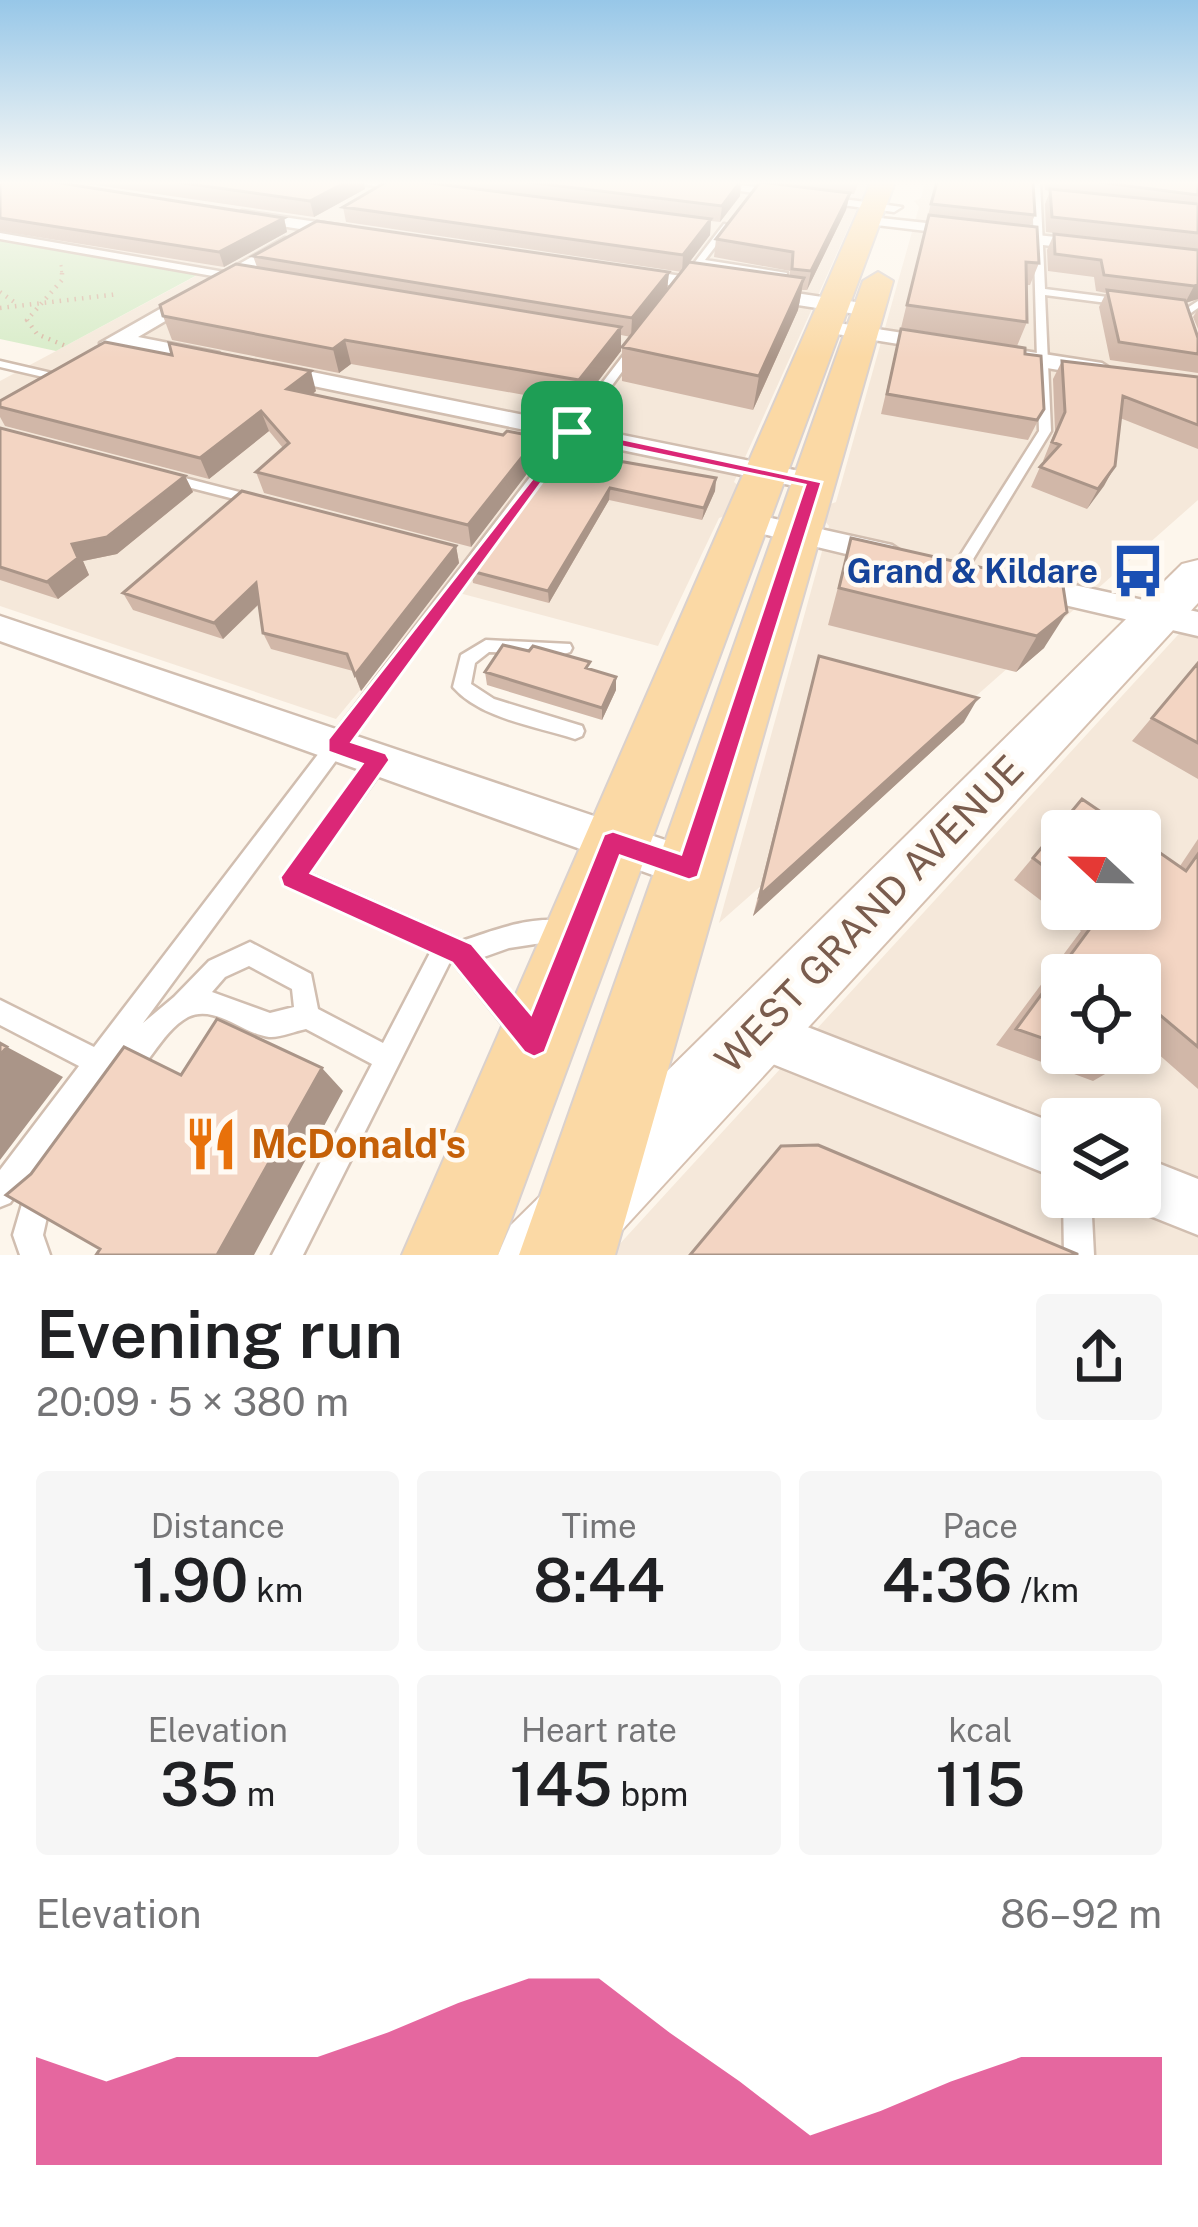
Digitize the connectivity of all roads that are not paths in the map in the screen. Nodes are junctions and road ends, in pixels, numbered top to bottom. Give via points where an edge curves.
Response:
1 (26, 241) edge
2 (296, 241) edge
3 (715, 241) edge
4 (875, 241) edge
5 (1038, 241) edge
6 (1051, 241) edge
7 (1103, 247) edge
8 (700, 262) junction
9 (614, 272) edge
10 (239, 278) junction
11 (681, 287) junction
12 (1040, 292) junction
13 (776, 296) junction
14 (1146, 305) edge
15 (1167, 308) edge
16 (1193, 308) edge
17 (847, 318) junction
18 (650, 328) edge
19 (118, 339) junction
20 (614, 342) edge
21 (636, 346) junction
22 (1198, 358) edge
23 (71, 360) junction
24 (1043, 361) junction
25 (0, 364) edge
26 (1132, 375) edge
27 (17, 395) edge
28 (572, 432) junction
29 (159, 475) edge
30 (780, 502) junction
31 (272, 505) edge
32 (454, 552) edge
33 (477, 558) junction
34 (959, 570) junction
35 (1184, 605) edge
36 (0, 628) edge
37 (564, 648) dead end
38 (575, 731) dead end
39 (336, 746) junction
40 (378, 760) junction
41 (613, 842) junction
42 (689, 868) junction
43 (579, 928) junction
44 (454, 950) junction
45 (183, 1006) junction
46 (0, 1012) edge
47 (307, 1016) junction
48 (756, 1032) junction
49 (534, 1042) junction
50 (388, 1059) junction
51 (98, 1061) junction
52 (1041, 1145) edge
53 (1161, 1192) edge
54 (0, 1193) edge
55 (1198, 1207) edge
56 (1078, 1218) edge
57 (563, 1242) edge
58 (35, 1255) edge
59 (287, 1255) edge
60 (450, 1255) edge
61 (1079, 1255) edge

1 - 10 lane
2 - 10 street
3 - 8 lane
4 - 17 main road
5 - 12 lane
6 - 7 street
8 - 11 lane
8 - 13 lane via 784,275
9 - 11 street
10 - 19 street
11 - 13 street
12 - 14 lane
12 - 24 lane
13 - 17 street
15 - 16 lane
16 - 22 lane via 1183,314
17 - 24 street
17 - 30 main road
18 - 21 lane
19 - 23 street
19 - 28 street
20 - 21 lane
21 - 28 lane
23 - 25 lane
23 - 27 street
24 - 26 street
24 - 34 lane via 1045,431
28 - 30 street
28 - 33 lane
29 - 31 lane
30 - 34 street
30 - 41 main road
30 - 42 main road
32 - 33 lane
33 - 39 lane
34 - 35 street
35 - 48 main road, WEST GRAND AVENUE
36 - 39 street
37 - 38 lane via 486,646 467,660 462,686 488,704
39 - 40 street
39 - 51 lane
40 - 41 street
40 - 44 lane via 292,877
41 - 42 street
41 - 43 main road
42 - 57 main road
43 - 44 lane
43 - 49 main road
44 - 49 lane
44 - 50 lane
45 - 47 lane via 205,1001 270,1025
45 - 47 lane via 217,969 250,954 303,982
45 - 58 lane via 151,1032 40,1188 28,1235
46 - 51 lane
47 - 50 lane
48 - 52 street
48 - 57 main road, WEST GRAND AVENUE
49 - 60 main road
50 - 59 lane
51 - 54 lane
53 - 55 street
56 - 61 lane

